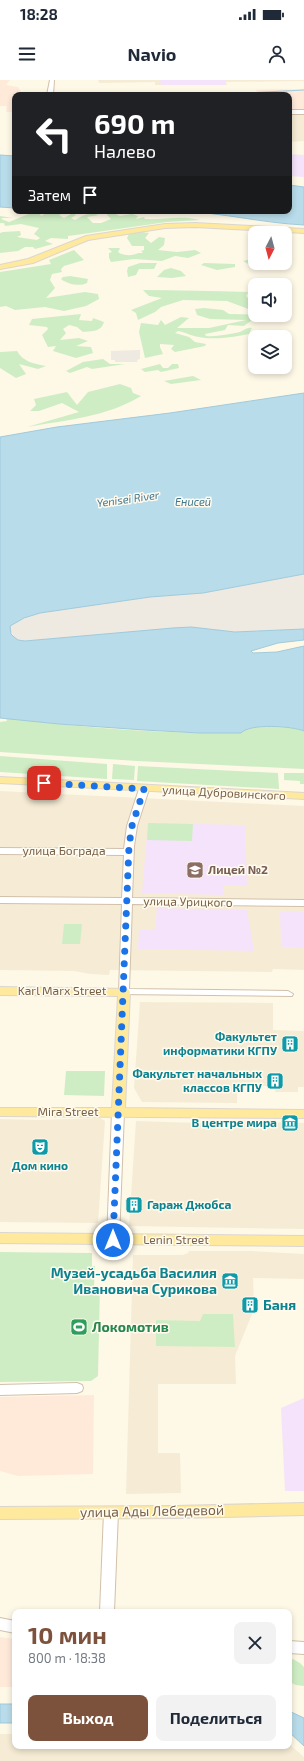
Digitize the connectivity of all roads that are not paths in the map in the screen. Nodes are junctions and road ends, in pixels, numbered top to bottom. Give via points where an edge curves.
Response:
1 (52, 80) edge
2 (50, 92) edge
3 (292, 112) edge
4 (304, 112) edge
5 (304, 231) edge
6 (96, 238) junction
7 (0, 267) edge
8 (0, 270) edge
9 (0, 780) edge
10 (144, 789) junction
11 (304, 796) edge
12 (0, 851) edge
13 (129, 852) junction
14 (0, 900) edge
15 (127, 900) junction
16 (304, 903) edge
17 (0, 991) edge
18 (124, 992) junction
19 (288, 994) dead end
20 (0, 1112) edge
21 (118, 1112) junction
22 (304, 1114) edge
23 (0, 1238) edge
24 (113, 1240) junction
25 (304, 1241) edge
26 (77, 1388) dead end
27 (0, 1390) edge
28 (304, 1509) edge
29 (111, 1512) junction
30 (0, 1513) edge
31 (107, 1609) edge
32 (0, 1624) edge
33 (12, 1626) edge
34 (292, 1647) edge
35 (304, 1648) edge

1 - 2 street
3 - 4 street
5 - 6 main road via 178,225
6 - 7 main road via 86,238 30,260
6 - 8 main road via 34,263
9 - 10 main road, улица Дубровинского
10 - 11 main road, улица Дубровинского
10 - 13 street via 132,826
12 - 13 street, улица Бограда
13 - 15 street
14 - 15 street, улица Урицкого
15 - 16 street, улица Урицкого
15 - 18 street
17 - 18 main road, Karl Marx Street
18 - 19 street
18 - 21 main road
20 - 21 main road, Mira Street
21 - 22 main road, Mira Street
21 - 24 street
23 - 24 main road, Lenin Street
24 - 25 main road, Lenin Street
26 - 27 street
28 - 29 main road, улица Ады Лебедевой
29 - 30 main road, улица Ады Лебедевой
29 - 31 street
32 - 33 street
34 - 35 street

